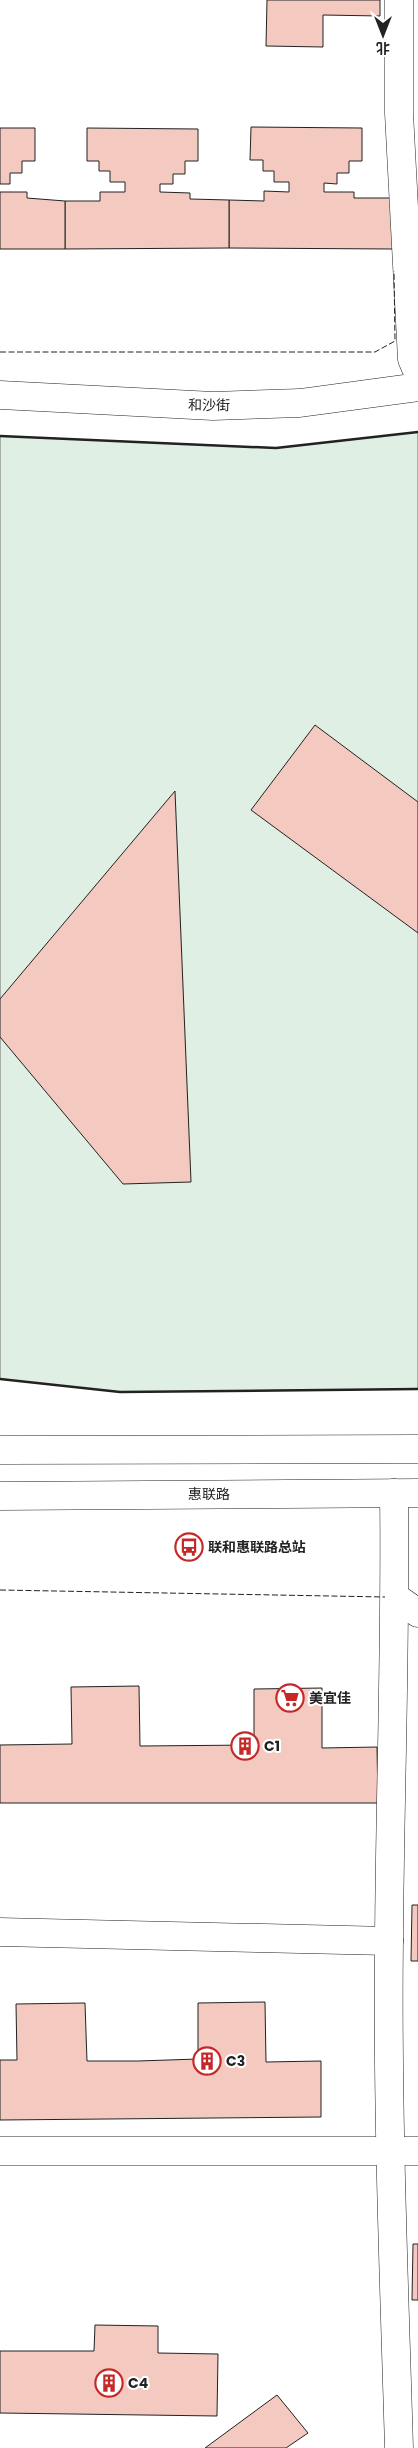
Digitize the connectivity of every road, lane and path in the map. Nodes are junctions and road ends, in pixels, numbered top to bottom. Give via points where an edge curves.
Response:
1 (399, 0) edge
2 (418, 373) edge
3 (418, 387) edge
4 (0, 396) edge
5 (418, 1449) edge
6 (0, 1450) edge
7 (406, 1493) edge
8 (0, 1496) edge
9 (395, 1597) junction
10 (418, 1614) edge
11 (0, 1932) edge
12 (389, 1941) junction
13 (0, 2151) edge
14 (390, 2152) junction
15 (418, 2152) edge
16 (399, 2448) edge

1 - 2 street via 400,133 412,359
3 - 4 street, 和沙街 via 300,403 213,406
5 - 6 street
7 - 8 street, 惠联路
7 - 9 street
9 - 10 street
9 - 12 street
11 - 12 street
12 - 14 street
13 - 14 street
14 - 15 street
14 - 16 street

